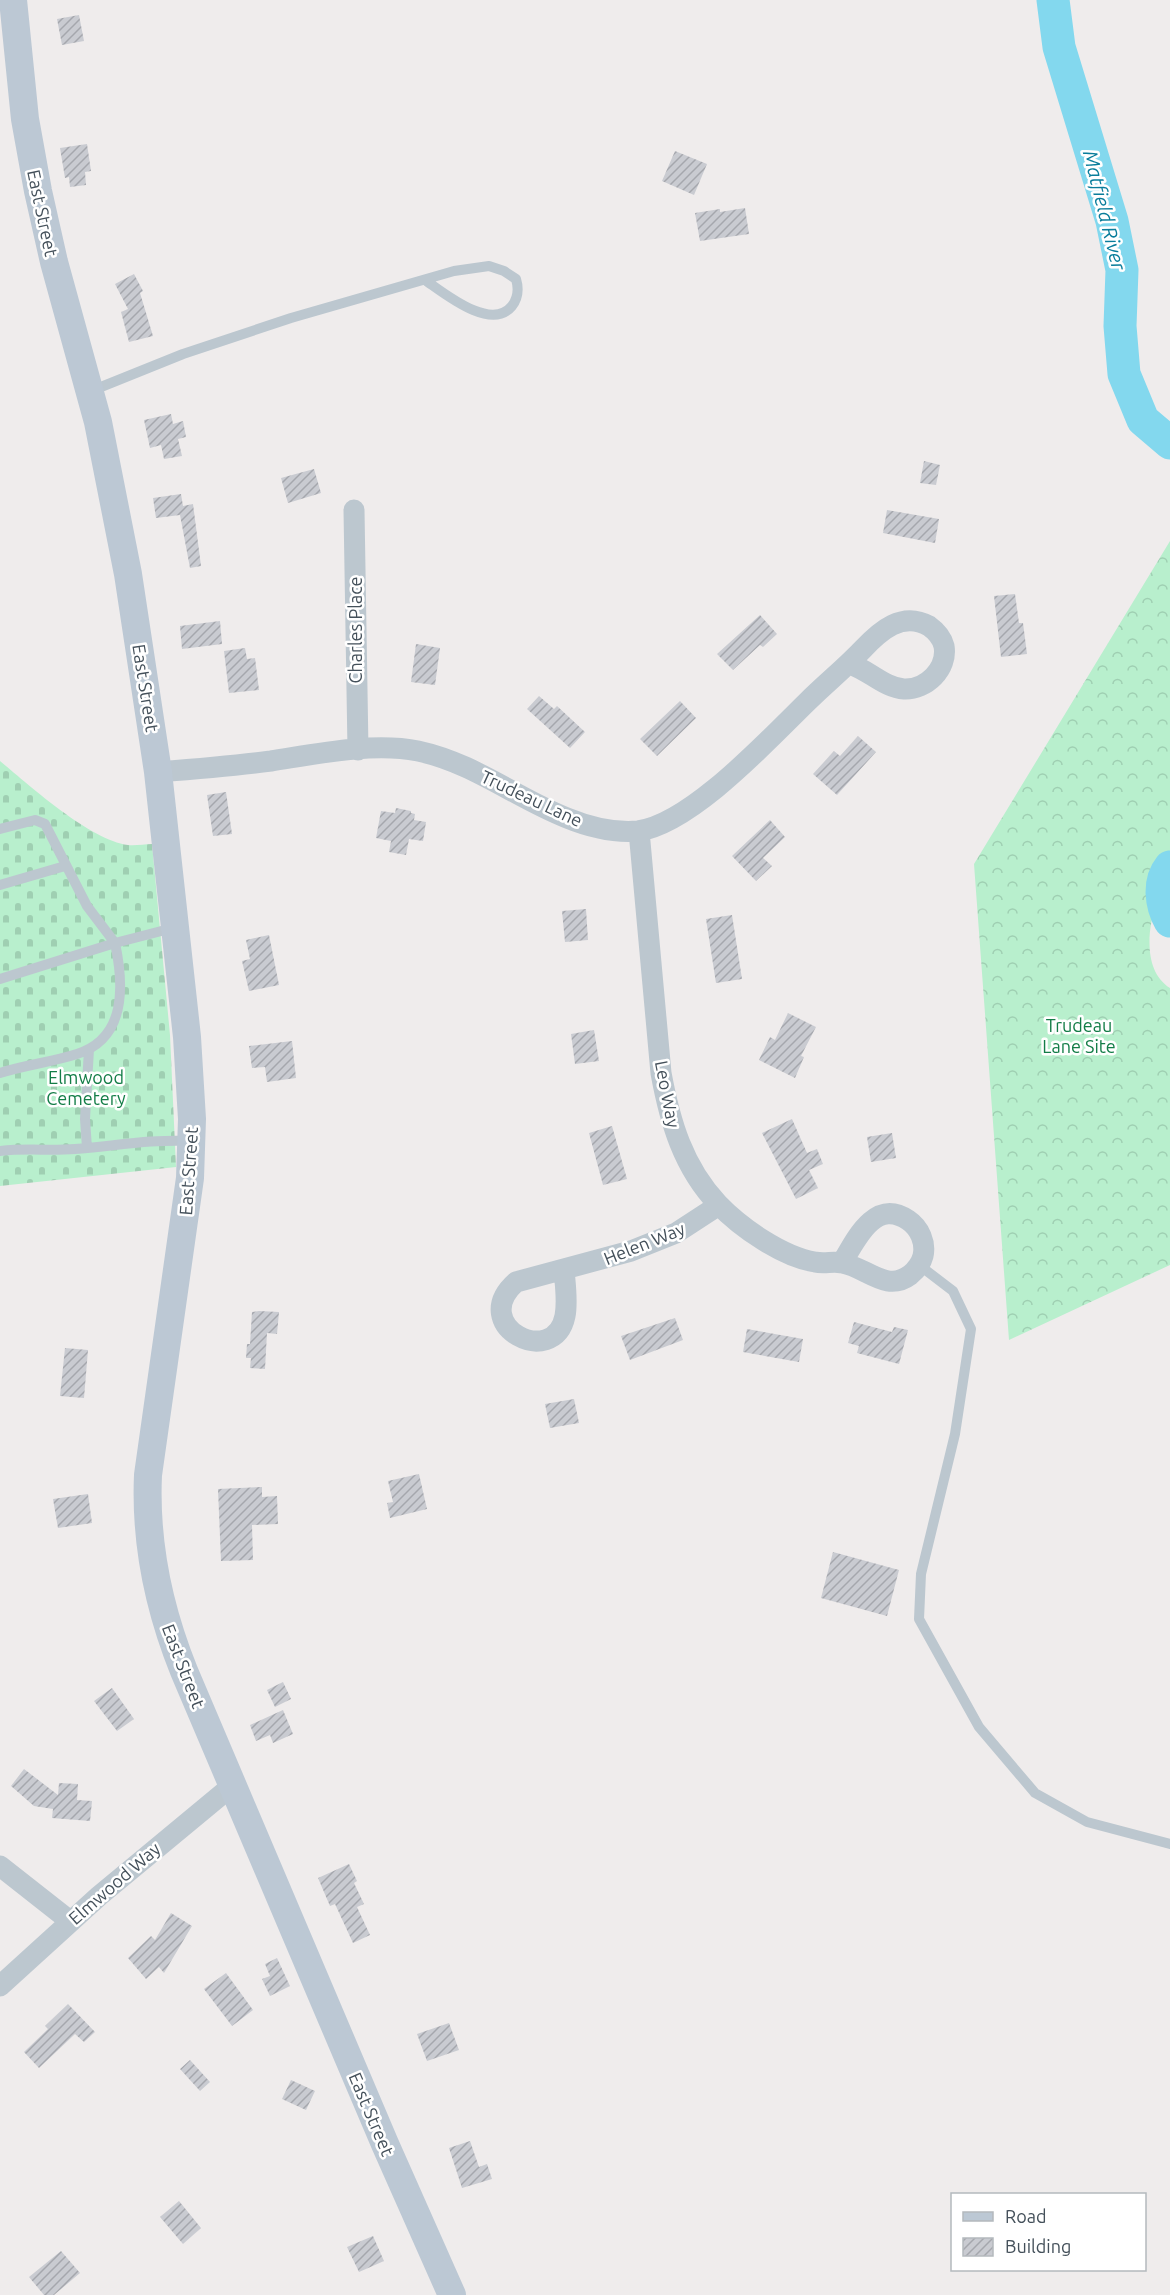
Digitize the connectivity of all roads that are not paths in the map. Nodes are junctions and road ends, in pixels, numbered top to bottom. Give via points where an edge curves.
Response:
1 (13, 0) edge
2 (9, 48) edge
3 (425, 280) junction
4 (91, 392) junction
5 (354, 510) dead end
6 (849, 664) dead end
7 (358, 750) junction
8 (158, 772) junction
9 (0, 829) edge
10 (639, 831) junction
11 (65, 866) junction
12 (0, 885) edge
13 (176, 927) junction
14 (115, 943) junction
15 (0, 978) edge
16 (89, 1049) junction
17 (0, 1073) edge
18 (192, 1141) junction
19 (87, 1148) junction
20 (0, 1151) edge
21 (719, 1205) junction
22 (842, 1263) junction
23 (919, 1264) junction
24 (564, 1269) dead end
25 (233, 1785) junction
26 (1170, 1844) edge
27 (0, 1866) edge
28 (70, 1921) junction
29 (0, 1986) edge
30 (452, 2295) edge

1 - 2 street, East Street
2 - 4 street, East Street via 54,262
3 - 3 lane via 489,266 516,279 518,293 508,311 491,315 460,303
3 - 4 lane via 183,354
4 - 8 street, East Street via 121,534
5 - 7 street, Charles Place
6 - 10 street, Trudeau Lane via 717,786 676,815
7 - 8 street, Trudeau Lane
7 - 10 street, Trudeau Lane via 416,751 444,758 569,819 616,831
8 - 13 street, East Street
9 - 11 lane via 31,820 42,822
10 - 21 street, Leo Way via 667,1102 690,1167
11 - 12 lane
11 - 14 lane via 87,906
13 - 14 lane
13 - 18 street, East Street
14 - 15 lane
14 - 16 lane via 122,992 118,1010 105,1035
16 - 17 lane
16 - 19 lane
18 - 19 lane
18 - 25 street, East Street via 184,1228 153,1431 147,1512 166,1623
19 - 20 lane
21 - 22 street, Leo Way via 751,1232 791,1254 816,1262
21 - 24 street, Helen Way via 658,1240
22 - 23 street, Leo Way via 890,1281 907,1277
22 - 23 street via 869,1222 887,1215 905,1218 918,1230 924,1247
23 - 26 lane via 954,1292 972,1329 955,1434 921,1574 919,1619 979,1727 1035,1793 1087,1822
25 - 28 street, Elmwood Way
25 - 30 street, East Street
27 - 28 street
28 - 29 street, Elmwood Way

